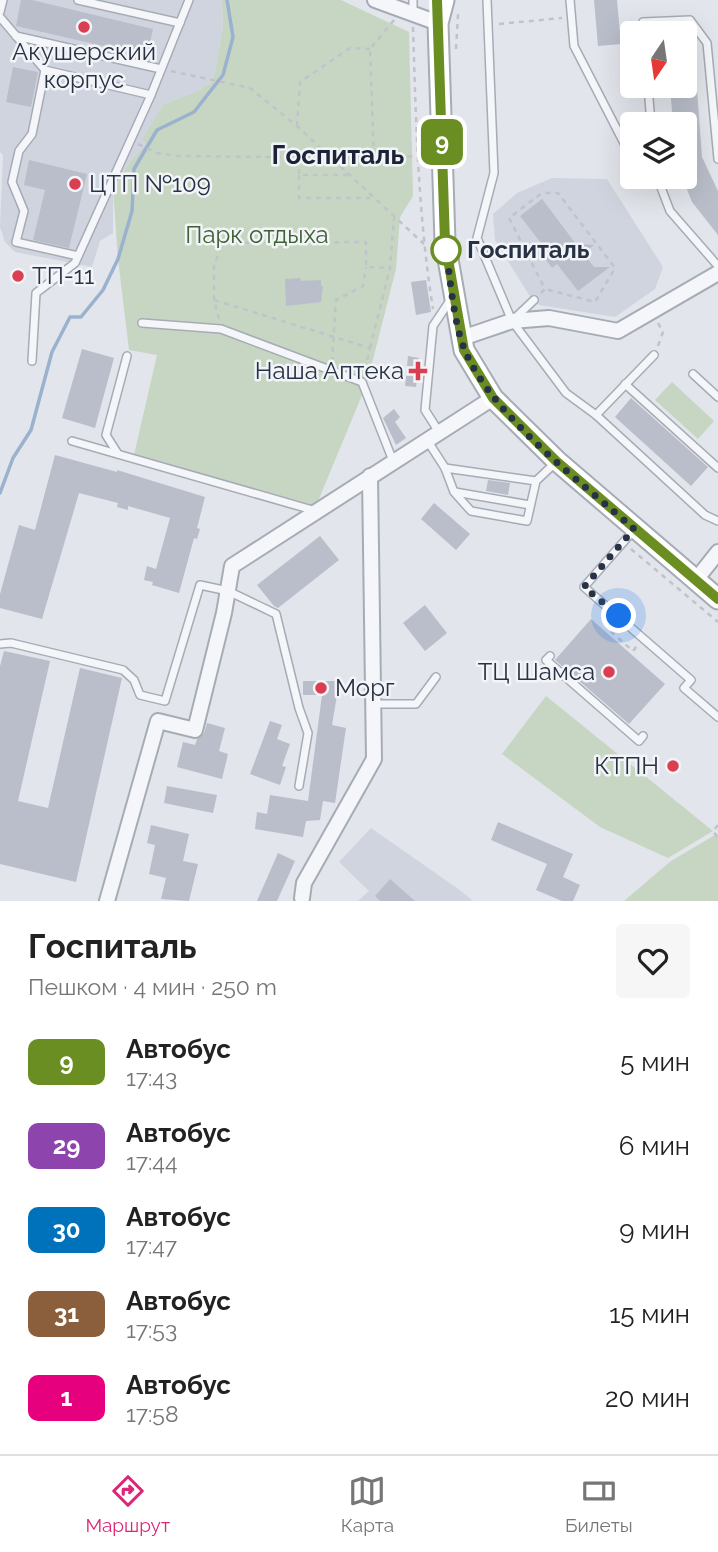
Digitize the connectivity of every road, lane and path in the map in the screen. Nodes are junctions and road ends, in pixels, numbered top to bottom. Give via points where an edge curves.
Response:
1 (2, 0) edge
2 (78, 0) edge
3 (189, 0) edge
4 (413, 0) edge
5 (437, 0) edge
6 (444, 0) edge
7 (487, 0) edge
8 (570, 0) edge
9 (379, 1) edge
10 (408, 14) junction
11 (0, 15) edge
12 (572, 17) junction
13 (666, 21) edge
14 (691, 21) edge
15 (180, 23) junction
16 (438, 23) junction
17 (506, 23) dead end
18 (697, 29) edge
19 (16, 36) junction
20 (370, 49) junction
21 (162, 69) junction
22 (45, 70) junction
23 (151, 95) junction
24 (297, 126) junction
25 (620, 135) edge
26 (145, 146) dead end
27 (416, 156) junction
28 (374, 158) junction
29 (299, 159) junction
30 (330, 159) junction
31 (718, 159) edge
32 (299, 175) junction
33 (347, 175) junction
34 (662, 189) edge
35 (372, 198) junction
36 (394, 218) junction
37 (424, 244) junction
38 (78, 256) junction
39 (718, 266) edge
40 (366, 267) junction
41 (390, 268) junction
42 (718, 273) edge
43 (545, 289) junction
44 (453, 296) junction
45 (214, 300) junction
46 (534, 300) joint
47 (651, 312) junction
48 (436, 320) junction
49 (512, 321) junction
50 (142, 323) dead end
51 (221, 329) junction
52 (334, 337) junction
53 (462, 338) junction
54 (370, 348) junction
55 (654, 355) joint
56 (127, 356) dead end
57 (32, 361) dead end
58 (331, 370) junction
59 (693, 374) dead end
60 (362, 382) junction
61 (625, 384) junction
62 (718, 397) edge
63 (493, 398) junction
64 (596, 415) junction
65 (433, 436) junction
66 (72, 441) dead end
67 (119, 454) junction
68 (393, 461) junction
69 (556, 461) junction
70 (445, 468) junction
71 (718, 468) edge
72 (370, 476) junction
73 (536, 481) junction
74 (454, 492) junction
75 (530, 505) junction
76 (316, 511) junction
77 (718, 522) edge
78 (632, 539) junction
79 (718, 552) edge
80 (695, 581) junction
81 (228, 591) junction
82 (718, 599) edge
83 (718, 622) edge
84 (608, 629) dead end
85 (644, 638) junction
86 (0, 644) edge
87 (550, 656) dead end
88 (436, 677) dead end
89 (165, 701) junction
90 (374, 704) junction
91 (718, 717) edge
92 (158, 721) junction
93 (643, 736) dead end
94 (299, 786) dead end
95 (718, 825) edge
96 (718, 838) edge
97 (302, 898) dead end
98 (107, 901) edge

1 - 11 lane
2 - 15 lane
3 - 15 lane
4 - 10 lane
5 - 16 main road
6 - 16 main road
7 - 49 lane via 494,173 477,239
8 - 12 lane
9 - 10 street
10 - 16 street
10 - 20 path
10 - 27 path
11 - 19 lane
12 - 17 path
12 - 25 lane via 574,46
13 - 14 lane
15 - 21 lane
16 - 44 main road via 445,242
18 - 31 lane via 708,43
19 - 21 lane
19 - 22 lane
20 - 24 path via 350,48 300,82
20 - 28 path
21 - 23 lane
21 - 24 path via 250,88
22 - 23 lane
22 - 38 lane via 32,134 19,151 12,182 24,211 16,242
23 - 38 lane
24 - 30 path
26 - 29 path via 178,156
27 - 28 path
27 - 37 path
28 - 30 path
29 - 30 path
29 - 32 path
30 - 33 path
32 - 33 path
32 - 35 path via 299,198
33 - 35 path
34 - 39 lane via 670,211
35 - 36 path
36 - 37 path
36 - 41 path
37 - 48 path
38 - 57 lane via 36,293
40 - 41 path
40 - 45 path via 366,242 223,243 214,265
40 - 52 path via 363,286 336,300
41 - 54 path
42 - 47 street
43 - 43 path via 509,218 542,193 558,193 615,268 595,302
43 - 46 path
44 - 48 lane
44 - 53 main road
45 - 51 path
45 - 52 path
46 - 49 lane
47 - 49 street via 618,331 549,318
47 - 55 path via 663,332
48 - 65 lane via 425,410
49 - 53 street
49 - 64 lane via 566,393
50 - 51 lane
51 - 58 lane
52 - 54 path
52 - 58 path
53 - 63 main road
54 - 60 path
55 - 61 lane
56 - 67 lane via 106,435
58 - 60 lane
59 - 62 lane
60 - 68 lane
61 - 64 lane
61 - 71 lane
63 - 65 street
63 - 69 main road
64 - 77 lane
65 - 68 street
65 - 70 lane
66 - 67 lane
67 - 76 lane
68 - 72 street
69 - 73 lane
69 - 78 main road
70 - 73 lane
70 - 74 lane
72 - 76 street
72 - 90 street
73 - 75 lane
74 - 75 lane
74 - 75 lane via 471,511 515,519 527,521
76 - 81 street via 232,566
78 - 80 main road
78 - 83 path
78 - 85 lane via 584,587
79 - 80 street
80 - 82 main road
81 - 89 lane via 200,585
81 - 92 street via 195,730
81 - 94 lane via 276,614 308,733
84 - 85 path via 634,651
85 - 91 lane via 691,680 684,688
86 - 89 lane via 122,670 134,680 140,695
87 - 93 lane via 546,660 639,741
88 - 90 lane via 416,704
89 - 92 lane
90 - 97 street via 374,759 304,883
92 - 98 street
95 - 96 path via 713,831

